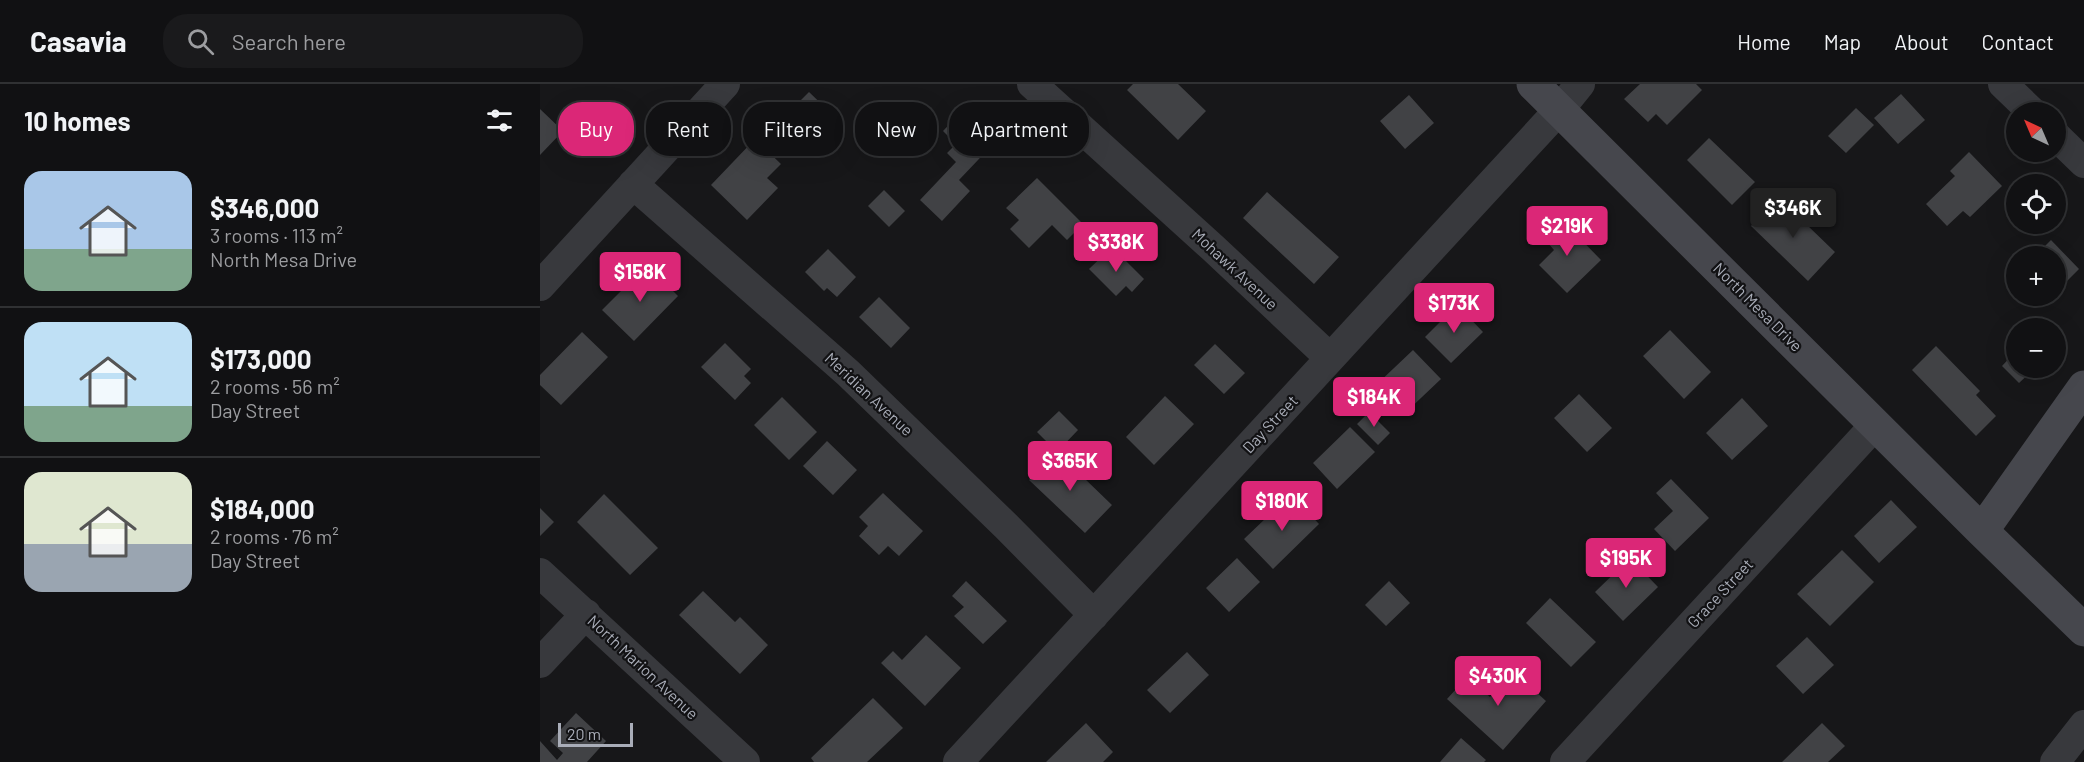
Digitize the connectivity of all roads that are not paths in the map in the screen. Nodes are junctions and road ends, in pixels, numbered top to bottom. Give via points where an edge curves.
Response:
1 (725, 84) edge
2 (1032, 84) edge
3 (1533, 84) edge
4 (1580, 84) edge
5 (2003, 84) edge
6 (2022, 102) edge
7 (1560, 110) junction
8 (2066, 146) edge
9 (2084, 163) edge
10 (633, 184) junction
11 (540, 286) edge
12 (1330, 358) junction
13 (2084, 387) edge
14 (1876, 424) junction
15 (1982, 531) junction
16 (540, 573) edge
17 (586, 614) junction
18 (1094, 615) junction
19 (2084, 630) edge
20 (540, 663) edge
21 (2084, 725) edge
22 (745, 762) edge
23 (957, 762) edge
24 (1564, 762) edge
25 (2055, 762) edge

1 - 10 street
2 - 12 street, Mohawk Avenue
3 - 7 main road, North Mesa Drive
4 - 7 street, Day Street
5 - 6 street
7 - 12 street, Day Street
7 - 14 main road, North Mesa Drive
8 - 9 street
10 - 11 street
10 - 18 street, Meridian Avenue via 848,372
12 - 18 street, Day Street
13 - 15 main road
14 - 15 main road, North Mesa Drive
14 - 24 street, Grace Street
15 - 19 main road, North Mesa Drive
16 - 17 street, North Marion Avenue
17 - 20 street
17 - 22 street, North Marion Avenue
18 - 23 street, Day Street
21 - 25 street

